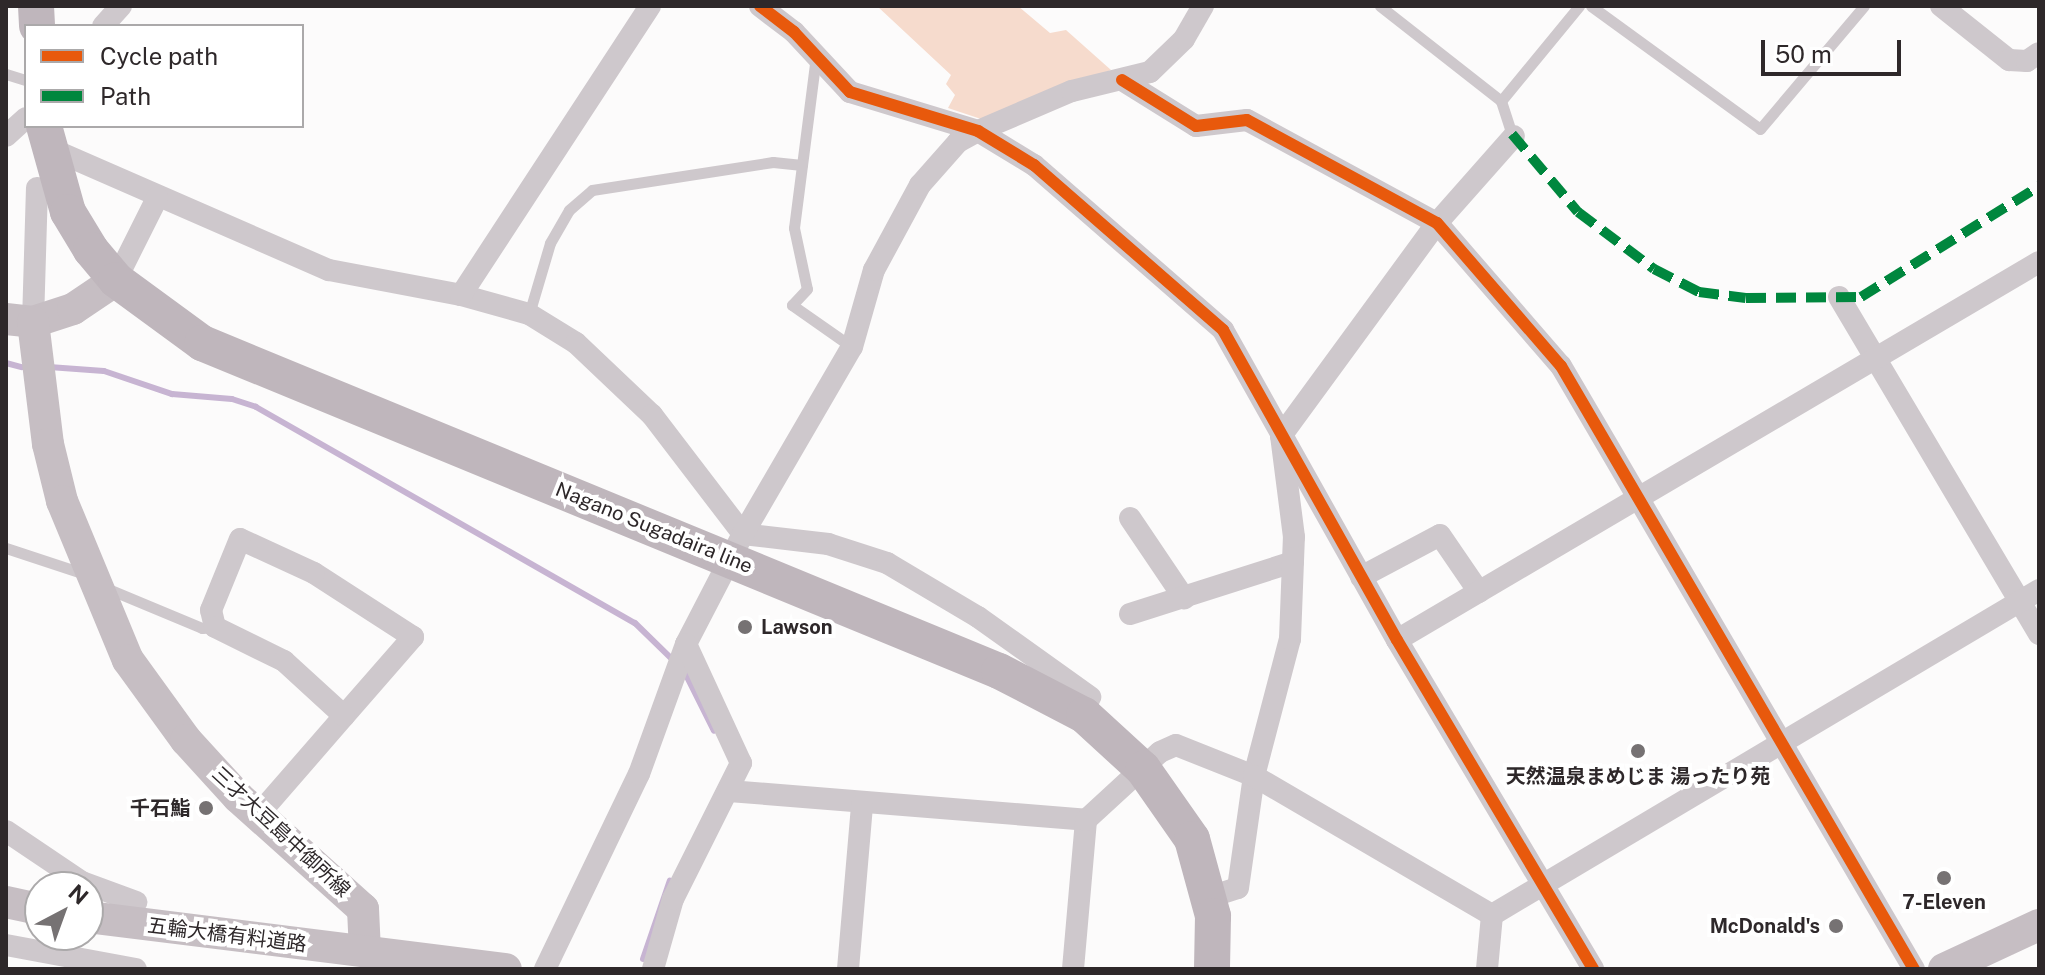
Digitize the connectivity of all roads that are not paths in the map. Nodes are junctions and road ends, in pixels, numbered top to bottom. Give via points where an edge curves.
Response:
1 (121, 6) edge
2 (650, 6) edge
3 (760, 6) edge
4 (1203, 6) edge
5 (1380, 6) edge
6 (1579, 6) edge
7 (1591, 6) edge
8 (1864, 6) edge
9 (1945, 7) edge
10 (105, 24) edge
11 (2039, 53) edge
12 (816, 56) junction
13 (1122, 80) junction
14 (1501, 101) junction
15 (24, 120) edge
16 (978, 131) junction
17 (1513, 135) joint
18 (6, 136) edge
19 (54, 140) edge
20 (802, 165) junction
21 (37, 188) dead end
22 (157, 198) junction
23 (1437, 223) junction
24 (2039, 262) edge
25 (116, 280) junction
26 (461, 295) junction
27 (1839, 297) dead end
28 (529, 314) junction
29 (20, 321) edge
30 (852, 347) junction
31 (1875, 357) junction
32 (1281, 436) junction
33 (1638, 500) junction
34 (1130, 518) dead end
35 (737, 546) junction
36 (6, 548) edge
37 (1293, 562) junction
38 (1361, 577) junction
39 (92, 579) junction
40 (1479, 592) junction
41 (2029, 596) edge
42 (1184, 598) junction
43 (1130, 614) dead end
44 (215, 627) junction
45 (2039, 634) edge
46 (1397, 640) junction
47 (681, 656) junction
48 (1090, 697) dead end
49 (344, 716) junction
50 (1781, 746) junction
51 (1143, 769) junction
52 (1254, 776) junction
53 (729, 791) junction
54 (862, 805) junction
55 (258, 815) junction
56 (1086, 820) junction
57 (6, 831) edge
58 (1543, 884) junction
59 (1210, 897) junction
60 (136, 902) dead end
61 (1492, 915) junction
62 (104, 920) edge
63 (2039, 925) edge
64 (6, 945) edge
65 (361, 963) edge
66 (136, 969) edge
67 (506, 969) edge
68 (545, 969) edge
69 (653, 969) edge
70 (848, 969) edge
71 (1073, 969) edge
72 (1212, 969) edge
73 (1487, 969) edge
74 (1593, 969) edge
75 (1914, 969) edge
76 (1944, 969) edge

1 - 10 street
2 - 26 street
3 - 12 street
4 - 13 street via 1184,39 1150,72
5 - 14 lane
6 - 14 lane
7 - 8 lane via 1760,129
9 - 11 street via 2009,60 2027,61
12 - 16 street via 850,92
12 - 20 lane
13 - 16 street via 1072,91
13 - 23 street via 1196,126 1247,120
14 - 17 lane
15 - 18 street
16 - 30 street via 936,165 896,227 874,270
16 - 32 street via 1034,165 1223,330
17 - 23 street
19 - 22 street
19 - 25 main road, Nagano Sugadaira line via 68,212
20 - 28 lane via 773,162 592,190 569,210 550,243
20 - 30 lane via 794,228 807,289 792,305
21 - 29 street
22 - 25 street
22 - 26 street via 329,270
23 - 32 street
23 - 33 street via 1561,366
24 - 31 street
25 - 29 main road via 73,309
25 - 35 main road, Nagano Sugadaira line via 202,343
26 - 28 street
27 - 31 street
28 - 35 street via 576,343 652,415
29 - 39 main road, 三才大豆島中御所線 via 48,444
30 - 35 street
31 - 33 street
31 - 41 street
32 - 37 street
32 - 38 street
33 - 40 street
33 - 50 street
34 - 42 street
35 - 47 street
35 - 48 street via 828,544 887,563 978,617
35 - 51 main road, Nagano Sugadaira line via 1049,694 1113,737
36 - 39 lane
37 - 42 street
37 - 52 street via 1290,639
38 - 40 street via 1440,535
38 - 46 street
39 - 44 lane via 202,628
39 - 55 main road, 三才大豆島中御所線 via 128,660 186,740
40 - 46 street
41 - 45 street
41 - 50 street
42 - 43 street
44 - 49 street via 284,661
44 - 49 street via 211,610 240,539 314,573 413,637
46 - 58 street
47 - 53 street via 741,763
47 - 68 street via 639,774
49 - 55 street
50 - 58 street
50 - 75 street
51 - 52 street via 1176,745
51 - 56 street
51 - 59 main road, Nagano Sugadaira line via 1192,839
52 - 59 street via 1238,888
52 - 61 street
53 - 54 street
53 - 69 street via 673,899
54 - 56 street
54 - 70 street
55 - 65 main road, 三才大豆島中御所線 via 363,909
56 - 71 street
57 - 60 street via 82,882
58 - 61 street
58 - 74 street
59 - 72 main road, Nagano Sugadaira line
61 - 73 street
62 - 65 main road, 五輪大橋有料道路
63 - 76 main road
64 - 66 street
65 - 67 main road

